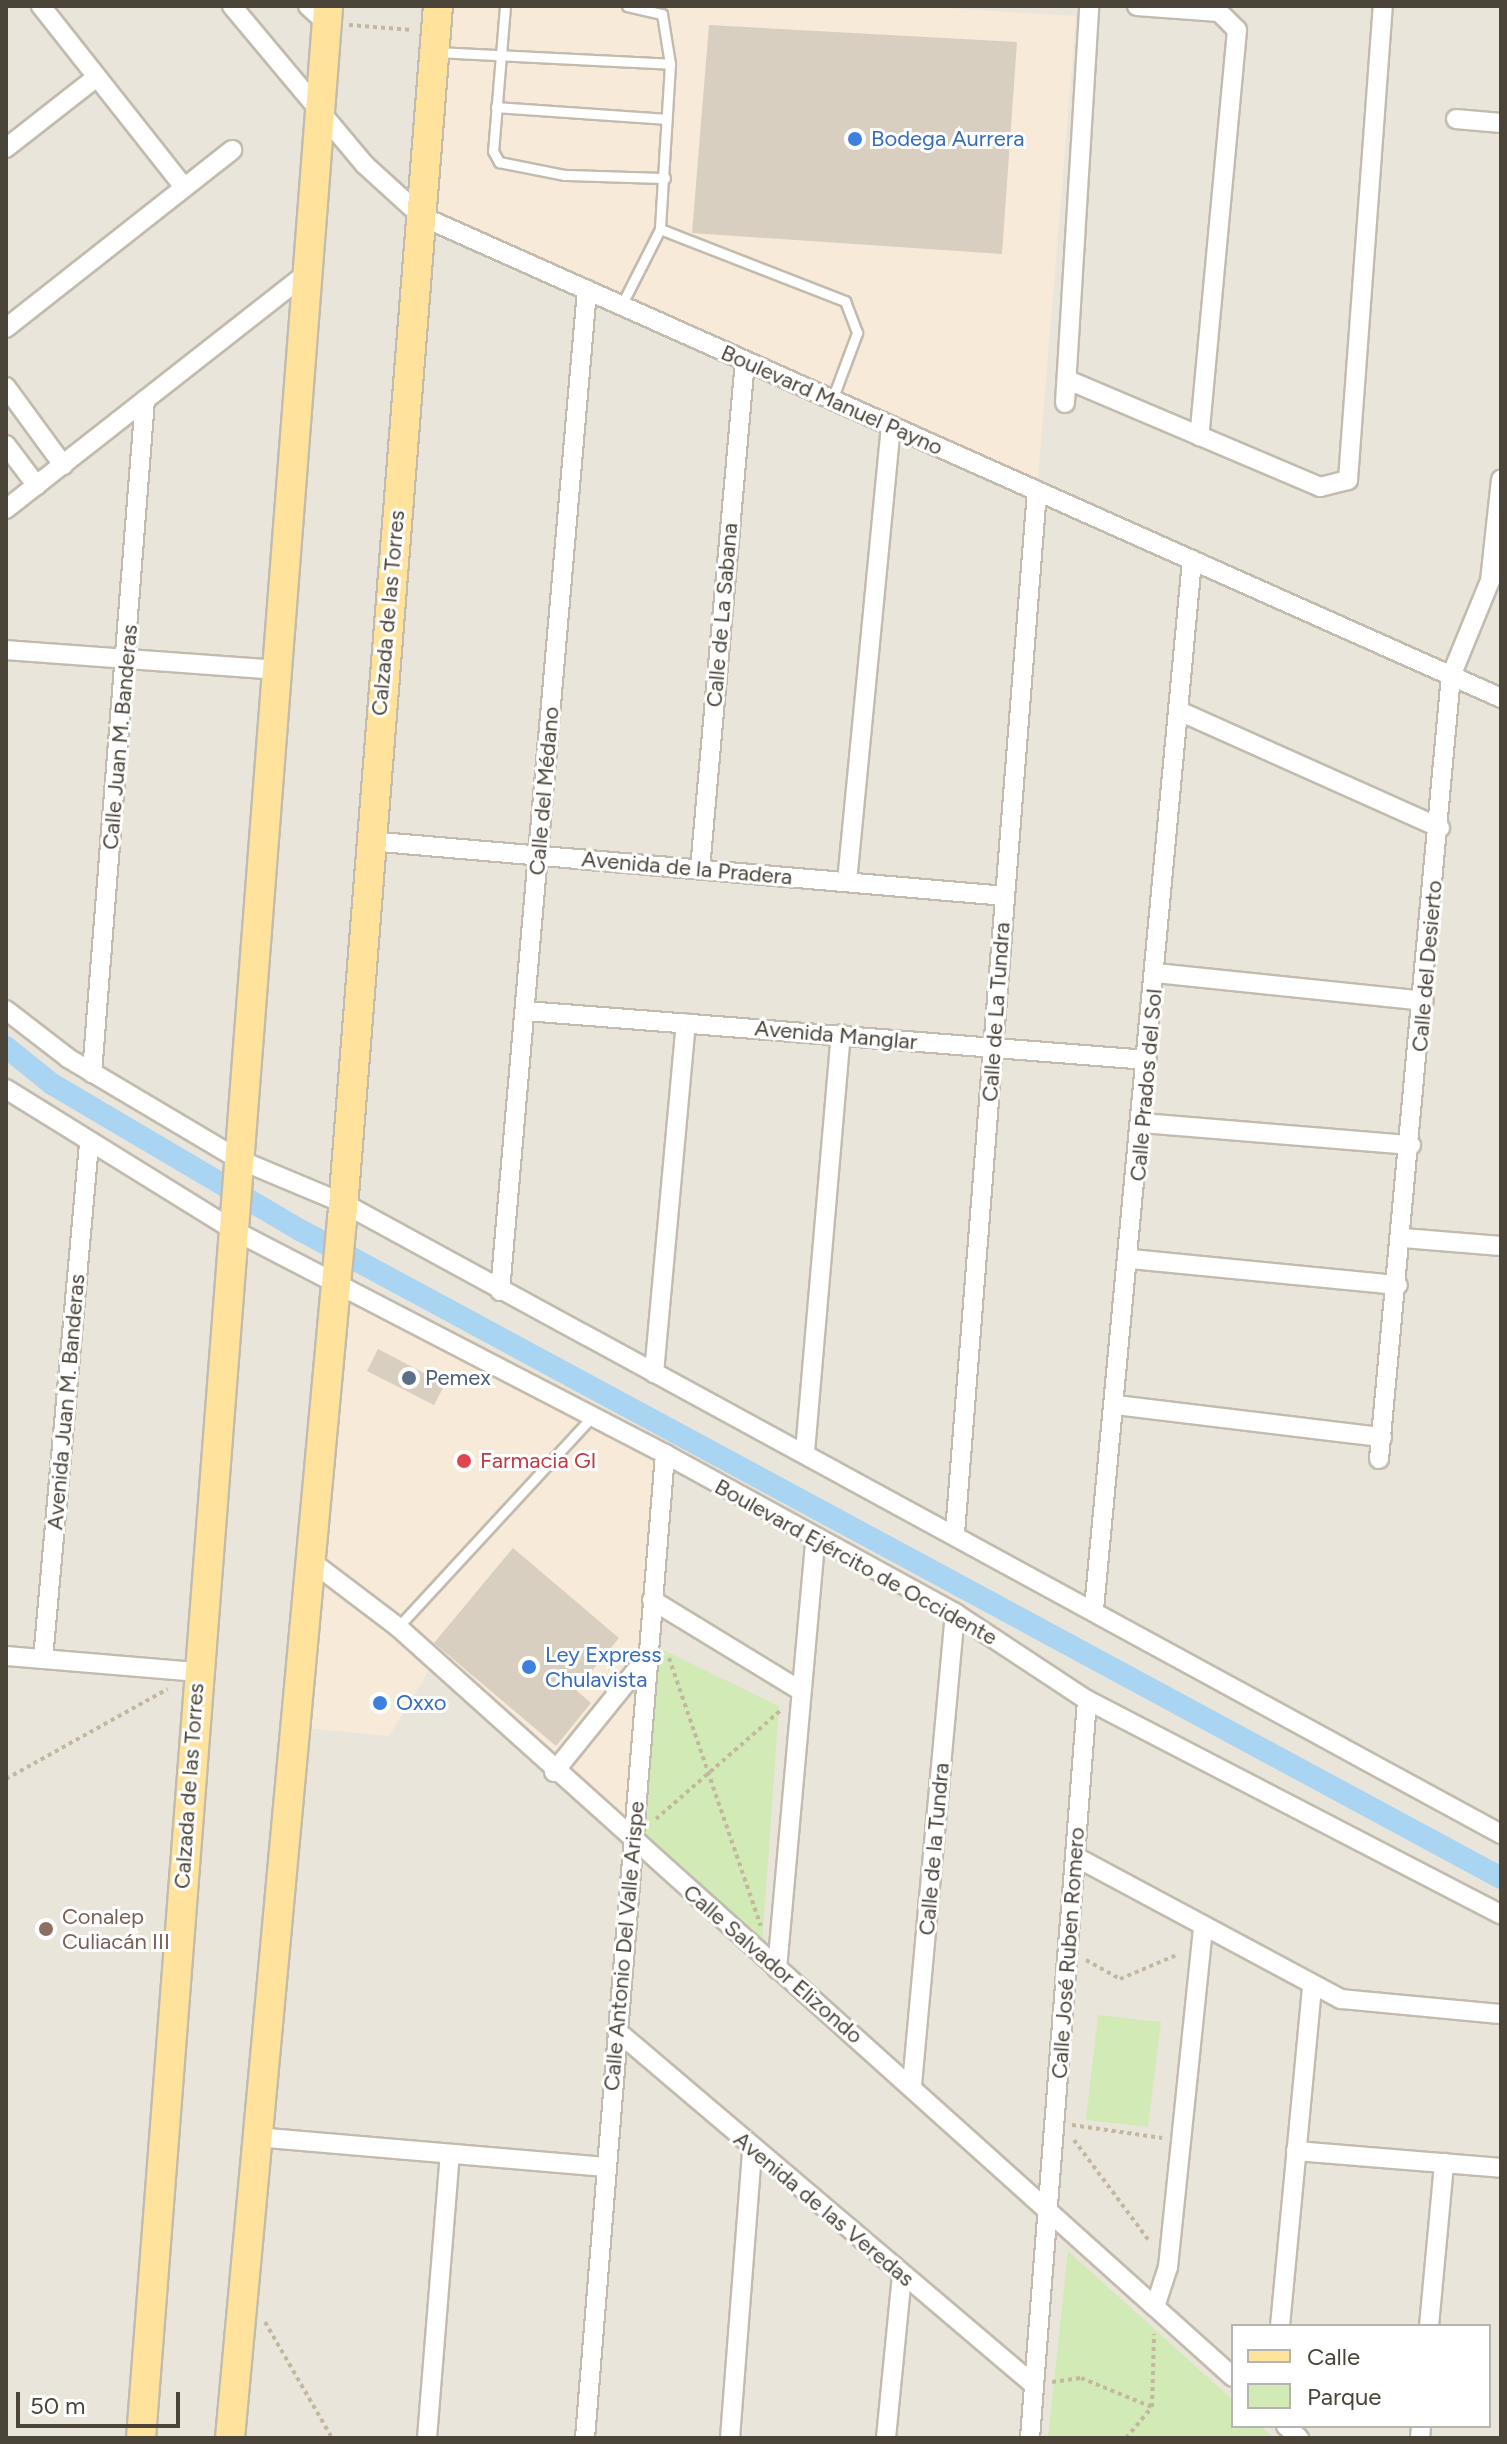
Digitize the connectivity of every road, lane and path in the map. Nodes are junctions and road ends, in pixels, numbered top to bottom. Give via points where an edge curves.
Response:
1 (41, 6) edge
2 (232, 6) edge
3 (505, 6) edge
4 (627, 6) edge
5 (1089, 6) edge
6 (1137, 6) edge
7 (1383, 6) edge
8 (321, 12) edge
9 (436, 30) edge
10 (500, 54) junction
11 (670, 64) junction
12 (97, 77) junction
13 (496, 107) junction
14 (322, 113) junction
15 (667, 119) junction
16 (1456, 119) dead end
17 (1501, 123) edge
18 (6, 148) edge
19 (232, 150) dead end
20 (665, 178) junction
21 (184, 187) junction
22 (421, 216) junction
23 (660, 229) junction
24 (307, 273) junction
25 (587, 290) junction
26 (621, 306) junction
27 (6, 328) edge
28 (745, 361) junction
29 (1068, 380) junction
30 (6, 387) edge
31 (145, 400) junction
32 (832, 400) junction
33 (1065, 403) dead end
34 (891, 426) junction
35 (1199, 436) junction
36 (6, 445) edge
37 (63, 465) junction
38 (1501, 480) edge
39 (37, 486) junction
40 (1037, 491) junction
41 (6, 509) edge
42 (1192, 560) junction
43 (6, 650) edge
44 (126, 656) junction
45 (276, 670) junction
46 (1451, 676) junction
47 (1501, 698) edge
48 (1179, 711) junction
49 (1440, 828) junction
50 (369, 841) junction
51 (538, 856) junction
52 (700, 869) junction
53 (847, 882) junction
54 (1005, 896) junction
55 (1155, 973) junction
56 (1424, 1001) junction
57 (6, 1010) edge
58 (526, 1011) junction
59 (686, 1023) junction
60 (841, 1035) junction
61 (993, 1048) junction
62 (1147, 1060) junction
63 (92, 1073) junction
64 (6, 1089) edge
65 (1142, 1123) junction
66 (89, 1144) junction
67 (1411, 1145) junction
68 (240, 1166) junction
69 (342, 1212) junction
70 (234, 1218) junction
71 (1403, 1238) junction
72 (1501, 1246) edge
73 (1131, 1259) junction
74 (336, 1270) junction
75 (1398, 1285) junction
76 (500, 1291) junction
77 (654, 1373) junction
78 (1116, 1405) junction
79 (593, 1416) junction
80 (1382, 1437) junction
81 (805, 1452) junction
82 (665, 1454) junction
83 (1379, 1459) dead end
84 (955, 1533) junction
85 (815, 1539) junction
86 (307, 1558) junction
87 (652, 1600) junction
88 (1094, 1609) junction
89 (955, 1613) junction
90 (398, 1627) junction
91 (665, 1644) dead end
92 (6, 1656) edge
93 (647, 1657) junction
94 (43, 1659) junction
95 (198, 1672) junction
96 (801, 1691) junction
97 (1087, 1700) junction
98 (554, 1772) junction
99 (704, 1778) junction
100 (6, 1779) edge
101 (1501, 1834) edge
102 (632, 1840) junction
103 (1076, 1857) junction
104 (1501, 1915) edge
105 (1203, 1926) junction
106 (1200, 1946) junction
107 (1069, 1950) junction
108 (777, 1969) junction
109 (1312, 1985) junction
110 (1501, 2014) edge
111 (617, 2031) junction
112 (912, 2085) junction
113 (256, 2137) junction
114 (1180, 2141) junction
115 (752, 2150) junction
116 (1296, 2151) junction
117 (450, 2155) junction
118 (1444, 2163) junction
119 (606, 2167) junction
120 (1501, 2168) edge
121 (1048, 2207) junction
122 (1168, 2267) junction
123 (902, 2274) junction
124 (243, 2283) junction
125 (1155, 2307) junction
126 (1280, 2324) edge
127 (1429, 2324) edge
128 (1231, 2375) edge
129 (1034, 2385) junction
130 (1152, 2407) junction
131 (141, 2438) edge
132 (230, 2438) edge
133 (332, 2438) edge
134 (427, 2438) edge
135 (585, 2438) edge
136 (730, 2438) edge
137 (886, 2438) edge
138 (1030, 2438) edge
139 (1126, 2438) edge

1 - 12 street
2 - 14 street, Boulevard Manuel Payno
3 - 10 lane
4 - 11 lane via 662,14
5 - 29 street
6 - 35 street via 1219,12 1237,30
7 - 35 street via 1348,480 1320,487
8 - 9 path
8 - 14 main road
9 - 10 lane
9 - 22 main road, Calzada de las Torres
10 - 11 lane
10 - 13 lane
11 - 15 lane
12 - 18 street
12 - 21 street
13 - 15 lane
13 - 20 lane via 499,162 564,175
14 - 22 street, Boulevard Manuel Payno
14 - 24 main road
15 - 20 lane
16 - 17 street
19 - 21 street
20 - 23 lane
21 - 27 street
22 - 25 street, Boulevard Manuel Payno
22 - 50 main road, Calzada de las Torres
23 - 26 lane
23 - 32 lane via 845,301 857,333
24 - 31 street
24 - 45 main road
25 - 26 street, Boulevard Manuel Payno
25 - 51 street, Calle del Médano
26 - 28 street, Boulevard Manuel Payno
28 - 32 street, Boulevard Manuel Payno
28 - 52 street, Calle de La Sabana
29 - 33 street
29 - 35 street
30 - 37 street
31 - 37 street
31 - 44 street, Calle Juan M. Banderas
32 - 34 street, Boulevard Manuel Payno
34 - 40 street, Boulevard Manuel Payno
34 - 53 street
36 - 39 street
37 - 39 street
38 - 46 street, Calle del Desierto via 1490,581
39 - 41 street
40 - 42 street, Boulevard Manuel Payno
40 - 54 street, Calle de La Tundra
42 - 46 street, Boulevard Manuel Payno
42 - 48 street, Calle Prados del Sol
43 - 44 street
44 - 45 street
44 - 63 street, Calle Juan M. Banderas
45 - 68 main road
46 - 47 street, Boulevard Manuel Payno
46 - 49 street, Calle del Desierto
48 - 49 street
48 - 55 street, Calle Prados del Sol
49 - 56 street, Calle del Desierto
50 - 51 street, Avenida de la Pradera
50 - 69 main road, Calzada de las Torres
51 - 52 street, Avenida de la Pradera
51 - 58 street, Calle del Médano
52 - 53 street, Avenida de la Pradera
53 - 54 street, Avenida de la Pradera
54 - 61 street, Calle de La Tundra
55 - 56 street
55 - 62 street, Calle Prados del Sol
56 - 67 street, Calle del Desierto
57 - 63 street
58 - 59 street, Avenida Manglar
58 - 76 street, Calle del Médano
59 - 60 street, Avenida Manglar
59 - 77 street
60 - 61 street, Avenida Manglar
60 - 81 street
61 - 62 street, Avenida Manglar
61 - 84 street, Calle de La Tundra
62 - 65 street, Calle Prados del Sol
63 - 68 street
64 - 66 street, Boulevard Ejército de Occidente
65 - 67 street
65 - 73 street, Calle Prados del Sol
66 - 70 street, Boulevard Ejército de Occidente
66 - 94 street, Avenida Juan M. Banderas
67 - 71 street, Calle del Desierto
68 - 69 street
68 - 70 main road, Calzada de las Torres
69 - 74 main road, Calzada de las Torres
69 - 76 street
70 - 74 street, Boulevard Ejército de Occidente
70 - 95 main road, Calzada de las Torres
71 - 72 street
71 - 75 street, Calle del Desierto
73 - 75 street
73 - 78 street, Calle Prados del Sol
74 - 79 street, Boulevard Ejército de Occidente
74 - 86 main road
75 - 80 street, Calle del Desierto
76 - 77 street
77 - 81 street
78 - 80 street
78 - 88 street, Calle Prados del Sol
79 - 82 street, Boulevard Ejército de Occidente
79 - 90 lane
80 - 83 street, Calle del Desierto
81 - 84 street
82 - 85 street, Boulevard Ejército de Occidente
82 - 87 street, Calle Antonio Del Valle Arispe
84 - 88 street
85 - 89 street, Boulevard Ejército de Occidente
85 - 96 street
86 - 90 street, Calle Salvador Elizondo
86 - 113 main road
87 - 93 street, Calle Antonio Del Valle Arispe
87 - 96 street
88 - 101 street
89 - 97 street, Boulevard Ejército de Occidente
89 - 112 street, Calle de la Tundra
90 - 98 street, Calle Salvador Elizondo
91 - 99 path
92 - 94 street
93 - 98 street
93 - 102 street, Calle Antonio Del Valle Arispe
94 - 95 street
95 - 100 path
95 - 131 main road, Calzada de las Torres
96 - 99 path
96 - 108 street
97 - 103 street, Calle José Ruben Romero
97 - 104 street, Boulevard Ejército de Occidente
98 - 102 street, Calle Salvador Elizondo
99 - 102 path
99 - 108 path
102 - 108 street, Calle Salvador Elizondo
102 - 111 street, Calle Antonio Del Valle Arispe
103 - 105 street
103 - 107 street, Calle José Ruben Romero
105 - 106 street
105 - 109 street
106 - 107 path via 1120,1979
106 - 114 street
107 - 121 street, Calle José Ruben Romero
108 - 112 street, Calle Salvador Elizondo
109 - 110 street via 1368,2004
109 - 116 street
111 - 115 street, Avenida de las Veredas
111 - 119 street, Calle Antonio Del Valle Arispe
112 - 121 street, Calle Salvador Elizondo
113 - 117 street
113 - 124 main road
114 - 122 street
114 - 122 path via 1061,2124
115 - 123 street, Avenida de las Veredas
115 - 136 street
116 - 118 street
116 - 126 street
117 - 119 street
117 - 134 street
118 - 120 street
118 - 127 street
119 - 135 street, Calle Antonio Del Valle Arispe
121 - 125 street, Calle Salvador Elizondo
121 - 129 street, Calle José Ruben Romero
122 - 125 street
123 - 129 street, Avenida de las Veredas
123 - 137 street
124 - 132 main road
124 - 133 path
125 - 128 street, Calle Salvador Elizondo
125 - 130 path
129 - 130 path via 1081,2378
129 - 138 street, Calle José Ruben Romero
130 - 139 path

